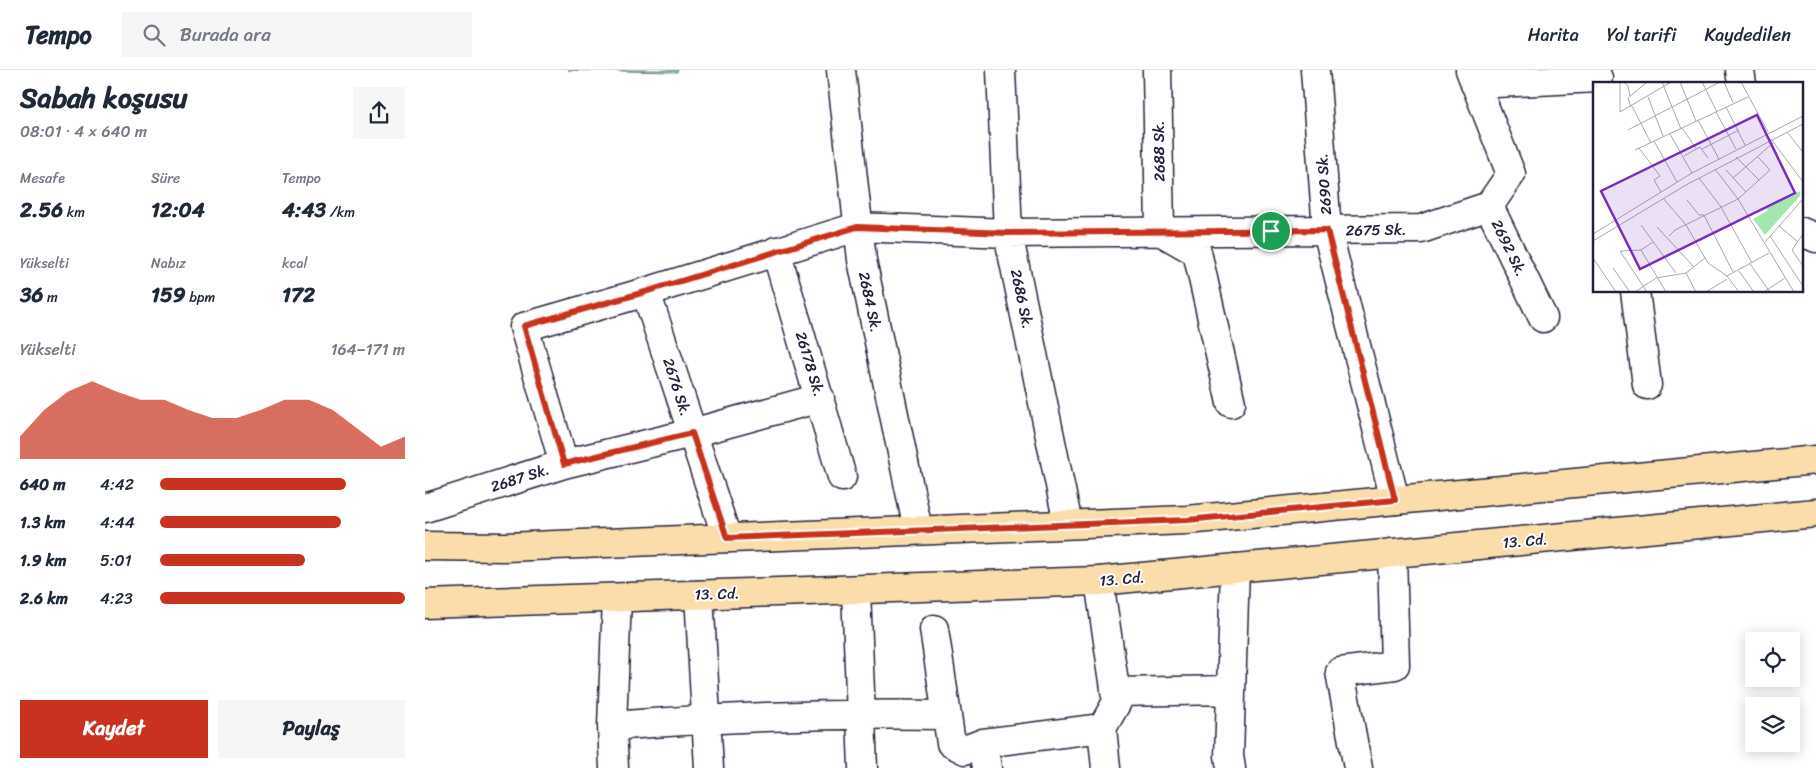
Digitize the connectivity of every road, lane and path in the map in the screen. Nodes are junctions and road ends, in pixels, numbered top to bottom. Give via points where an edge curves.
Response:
1 (841, 70) edge
2 (1001, 70) edge
3 (1157, 70) edge
4 (1315, 70) edge
5 (1473, 77) edge
6 (1598, 77) edge
7 (1489, 206) junction
8 (857, 227) junction
9 (1327, 230) junction
10 (1160, 232) junction
11 (1803, 232) edge
12 (1008, 233) junction
13 (1816, 238) edge
14 (776, 251) junction
15 (645, 292) junction
16 (1635, 292) edge
17 (1543, 318) dead end
18 (1647, 385) dead end
19 (820, 398) junction
20 (1231, 403) dead end
21 (692, 433) junction
22 (1816, 460) edge
23 (564, 464) junction
24 (842, 478) dead end
25 (1395, 500) junction
26 (425, 508) edge
27 (1816, 513) edge
28 (1069, 524) junction
29 (918, 530) junction
30 (727, 538) junction
31 (425, 546) edge
32 (1392, 553) junction
33 (1235, 568) junction
34 (1099, 581) junction
35 (856, 590) junction
36 (699, 595) junction
37 (617, 598) junction
38 (425, 604) edge
39 (934, 630) dead end
40 (1231, 690) junction
41 (1115, 692) junction
42 (861, 714) junction
43 (947, 715) junction
44 (706, 718) junction
45 (612, 726) junction
46 (1102, 728) junction
47 (985, 756) edge
48 (614, 768) edge
49 (709, 768) edge
50 (863, 768) edge
51 (1106, 768) edge
52 (1231, 768) edge
53 (1358, 768) edge

1 - 8 street, 2684 Sk.
2 - 12 street, 2686 Sk.
3 - 10 street, 2688 Sk.
4 - 9 street, 2690 Sk.
5 - 6 street
5 - 7 street, 2692 Sk. via 1511,174
7 - 9 street, 2675 Sk. via 1421,229
7 - 17 street, 2692 Sk.
8 - 12 street, 2675 Sk.
8 - 14 street, 2675 Sk.
8 - 29 street, 2684 Sk.
9 - 10 street, 2675 Sk.
9 - 25 street, 2690 Sk.
10 - 12 street, 2675 Sk.
10 - 20 street via 1197,252
11 - 13 street
12 - 28 street, 2686 Sk.
14 - 15 street, 2675 Sk.
14 - 19 street, 26178 Sk.
15 - 21 street, 2676 Sk.
15 - 23 street, 2675 Sk. via 524,326
16 - 18 street
19 - 21 street, 2687 Sk.
19 - 24 street, 26178 Sk.
21 - 23 street, 2687 Sk.
21 - 30 street, 2676 Sk.
22 - 25 main road
23 - 26 street, 2687 Sk.
25 - 28 main road via 1187,520
27 - 32 main road, 13. Cd.
28 - 29 main road
29 - 30 main road
30 - 31 main road via 505,547
32 - 33 main road, 13. Cd.
32 - 53 street via 1395,665 1340,672
33 - 34 main road, 13. Cd.
33 - 40 street
34 - 35 main road, 13. Cd.
34 - 41 street
35 - 36 main road, 13. Cd.
35 - 42 street
36 - 37 main road, 13. Cd.
36 - 44 street
37 - 38 main road, 13. Cd.
37 - 45 street
39 - 43 street
40 - 41 street
40 - 52 street
41 - 46 street via 1117,702
42 - 43 street
42 - 44 street
42 - 50 street
43 - 47 street via 951,743
44 - 45 street
44 - 49 street
45 - 48 street
46 - 47 street
46 - 51 street

